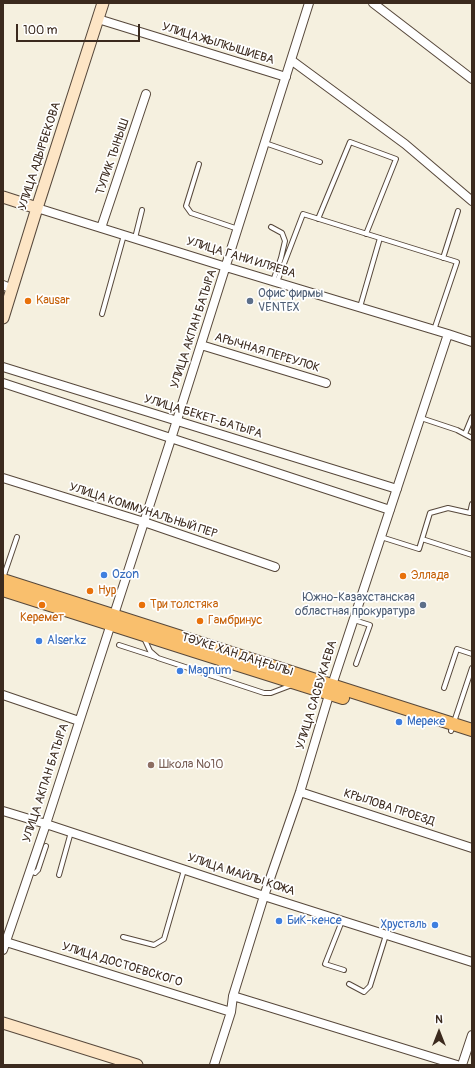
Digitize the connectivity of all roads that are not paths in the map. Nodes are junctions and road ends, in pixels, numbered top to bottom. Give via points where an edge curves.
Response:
1 (103, 3) edge
2 (309, 3) edge
3 (373, 3) edge
4 (98, 19) junction
5 (291, 60) junction
6 (286, 78) junction
7 (472, 79) edge
8 (146, 94) dead end
9 (265, 143) junction
10 (320, 162) dead end
11 (200, 164) dead end
12 (3, 197) edge
13 (472, 201) edge
14 (36, 208) junction
15 (142, 210) dead end
16 (458, 211) dead end
17 (318, 219) junction
18 (102, 228) junction
19 (271, 228) dead end
20 (238, 229) junction
21 (366, 234) junction
22 (124, 235) junction
23 (135, 238) junction
24 (380, 238) junction
25 (443, 258) junction
26 (226, 267) junction
27 (275, 282) junction
28 (8, 287) edge
29 (360, 307) junction
30 (102, 314) dead end
31 (3, 318) edge
32 (434, 330) junction
33 (448, 334) junction
34 (472, 342) edge
35 (201, 345) junction
36 (3, 367) edge
37 (3, 383) edge
38 (326, 383) dead end
39 (420, 417) junction
40 (472, 417) edge
41 (177, 421) junction
42 (465, 434) junction
43 (472, 438) edge
44 (171, 439) junction
45 (3, 478) edge
46 (397, 489) junction
47 (472, 504) edge
48 (390, 510) junction
49 (471, 513) edge
50 (144, 522) junction
51 (17, 537) dead end
52 (381, 537) junction
53 (422, 539) junction
54 (472, 555) edge
55 (275, 567) dead end
56 (3, 579) edge
57 (3, 590) edge
58 (112, 620) junction
59 (354, 620) junction
60 (142, 634) junction
61 (119, 645) dead end
62 (472, 654) edge
63 (158, 658) junction
64 (356, 664) dead end
65 (472, 668) edge
66 (295, 683) junction
67 (444, 688) dead end
68 (331, 690) junction
69 (3, 695) edge
70 (79, 721) junction
71 (452, 728) junction
72 (472, 730) edge
73 (472, 737) edge
74 (300, 792) junction
75 (3, 811) edge
76 (46, 824) junction
77 (71, 832) junction
78 (46, 846) dead end
79 (472, 848) edge
80 (184, 869) junction
81 (29, 871) junction
82 (59, 875) dead end
83 (264, 896) junction
84 (342, 920) junction
85 (386, 935) junction
86 (122, 936) dead end
87 (4, 946) edge
88 (472, 962) edge
89 (344, 970) dead end
90 (348, 984) dead end
91 (233, 996) junction
92 (232, 1012) junction
93 (3, 1022) edge
94 (472, 1035) edge
95 (137, 1065) edge
96 (214, 1065) edge
97 (457, 1065) edge
98 (462, 1065) edge

1 - 4 main road, УЛИЦА АДЫРБЕКОВА
2 - 5 street, УЛИЦА АКПАН БАТЫРА
3 - 7 street
4 - 6 street, УЛИЦА ЖЫЛКЫШИЕВА
4 - 14 main road, УЛИЦА АДЫРБЕКОВА
5 - 6 street, УЛИЦА АКПАН БАТЫРА
5 - 13 street via 405,144
6 - 9 street, УЛИЦА АКПАН БАТЫРА
8 - 18 street, ТУПИК ТЫНЫШ
9 - 10 lane
9 - 20 street, УЛИЦА АКПАН БАТЫРА
11 - 20 lane via 186,206 191,213
12 - 14 main road, УЛИЦА ГАНИ ИЛЯЕВА
14 - 18 street, УЛИЦА ГАНИ ИЛЯЕВА
14 - 28 main road, УЛИЦА АДЫРБЕКОВА
15 - 23 lane
16 - 25 lane
17 - 21 lane
17 - 21 lane via 350,142 396,159
17 - 27 lane via 302,214
18 - 22 street, УЛИЦА ГАНИ ИЛЯЕВА
19 - 27 lane via 282,233 286,241
20 - 26 street, УЛИЦА АКПАН БАТЫРА
21 - 24 lane
22 - 23 street, УЛИЦА ГАНИ ИЛЯЕВА
22 - 30 lane
23 - 26 street, УЛИЦА ГАНИ ИЛЯЕВА
24 - 25 lane
24 - 29 lane
25 - 32 lane via 457,262
26 - 27 street, УЛИЦА ГАНИ ИЛЯЕВА
26 - 35 street, УЛИЦА АКПАН БАТЫРА
27 - 29 street, УЛИЦА ГАНИ ИЛЯЕВА
28 - 31 main road, УЛИЦА АДЫРБЕКОВА
29 - 32 street, УЛИЦА ГАНИ ИЛЯЕВА
32 - 33 street, УЛИЦА ГАНИ ИЛЯЕВА
33 - 34 street, УЛИЦА ГАНИ ИЛЯЕВА
33 - 39 street, УЛИЦА САСБУКАЕВА
35 - 38 street, АРЫЧНАЯ ПЕРЕУЛОК
35 - 41 street, УЛИЦА АКПАН БАТЫРА
36 - 41 street, УЛИЦА БЕКЕТ-БАТЫРА
37 - 44 street
39 - 42 lane
39 - 46 street, УЛИЦА САСБУКАЕВА
40 - 42 lane
41 - 44 street, УЛИЦА АКПАН БАТЫРА
41 - 46 street, УЛИЦА БЕКЕТ-БАТЫРА
42 - 43 lane
44 - 48 street
44 - 50 street, УЛИЦА АКПАН БАТЫРА
45 - 50 street, УЛИЦА КОММУНАЛЬНЫЙ ПЕР
46 - 48 street, УЛИЦА САСБУКАЕВА
47 - 49 lane
48 - 52 street, УЛИЦА САСБУКАЕВА
49 - 53 lane via 448,508 430,513
50 - 55 street, УЛИЦА КОММУНАЛЬНЫЙ ПЕР
50 - 58 street, УЛИЦА АКПАН БАТЫРА
51 - 56 lane
52 - 53 lane via 419,549
52 - 59 street, УЛИЦА САСБУКАЕВА
53 - 54 lane
56 - 58 main road, ТӘУКЕ ХАН ДАҢҒЫЛЫ
57 - 58 main road, ТӘУКЕ ХАН ДАҢҒЫЛЫ
58 - 60 main road, ТӘУКЕ ХАН ДАҢҒЫЛЫ
58 - 68 main road, ТӘУКЕ ХАН ДАҢҒЫЛЫ
58 - 70 street, УЛИЦА АКПАН БАТЫРА
59 - 64 lane via 370,625
59 - 68 street, УЛИЦА САСБУКАЕВА
60 - 63 lane via 150,650
60 - 66 main road, ТӘУКЕ ХАН ДАҢҒЫЛЫ
61 - 63 lane
62 - 67 lane via 457,649
63 - 66 lane via 264,693 271,693
65 - 71 lane
66 - 68 main road, ТӘУКЕ ХАН ДАҢҒЫЛЫ
68 - 71 main road, ТӘУКЕ ХАН ДАҢҒЫЛЫ
68 - 74 street, УЛИЦА САСБУКАЕВА
69 - 70 street
70 - 76 street, УЛИЦА АКПАН БАТЫРА
71 - 72 main road, ТӘУКЕ ХАН ДАҢҒЫЛЫ
71 - 73 main road, ТӘУКЕ ХАН ДАҢҒЫЛЫ
74 - 79 street, КРЫЛОВА ПРОЕЗД
74 - 83 street, УЛИЦА САСБУКАЕВА
75 - 76 street, УЛИЦА МАЙЛЫ КОЖА
76 - 77 street, УЛИЦА МАЙЛЫ КОЖА
76 - 81 street, УЛИЦА АКПАН БАТЫРА
77 - 80 street, УЛИЦА МАЙЛЫ КОЖА
77 - 82 lane
78 - 81 lane via 38,870 35,873
80 - 83 street, УЛИЦА МАЙЛЫ КОЖА
80 - 86 lane via 164,939 154,945
81 - 87 street, УЛИЦА АКПАН БАТЫРА
83 - 84 street, УЛИЦА МАЙЛЫ КОЖА
83 - 91 street, УЛИЦА САСБУКАЕВА
84 - 85 street, УЛИЦА МАЙЛЫ КОЖА
84 - 89 lane via 325,964
85 - 88 street, УЛИЦА МАЙЛЫ КОЖА
85 - 90 lane via 370,986 364,992
87 - 92 street, УЛИЦА ДОСТОЕВСКОГО
91 - 92 street, УЛИЦА САСБУКАЕВА
91 - 97 street
92 - 96 street, УЛИЦА САСБУКАЕВА
93 - 95 main road
94 - 98 street

